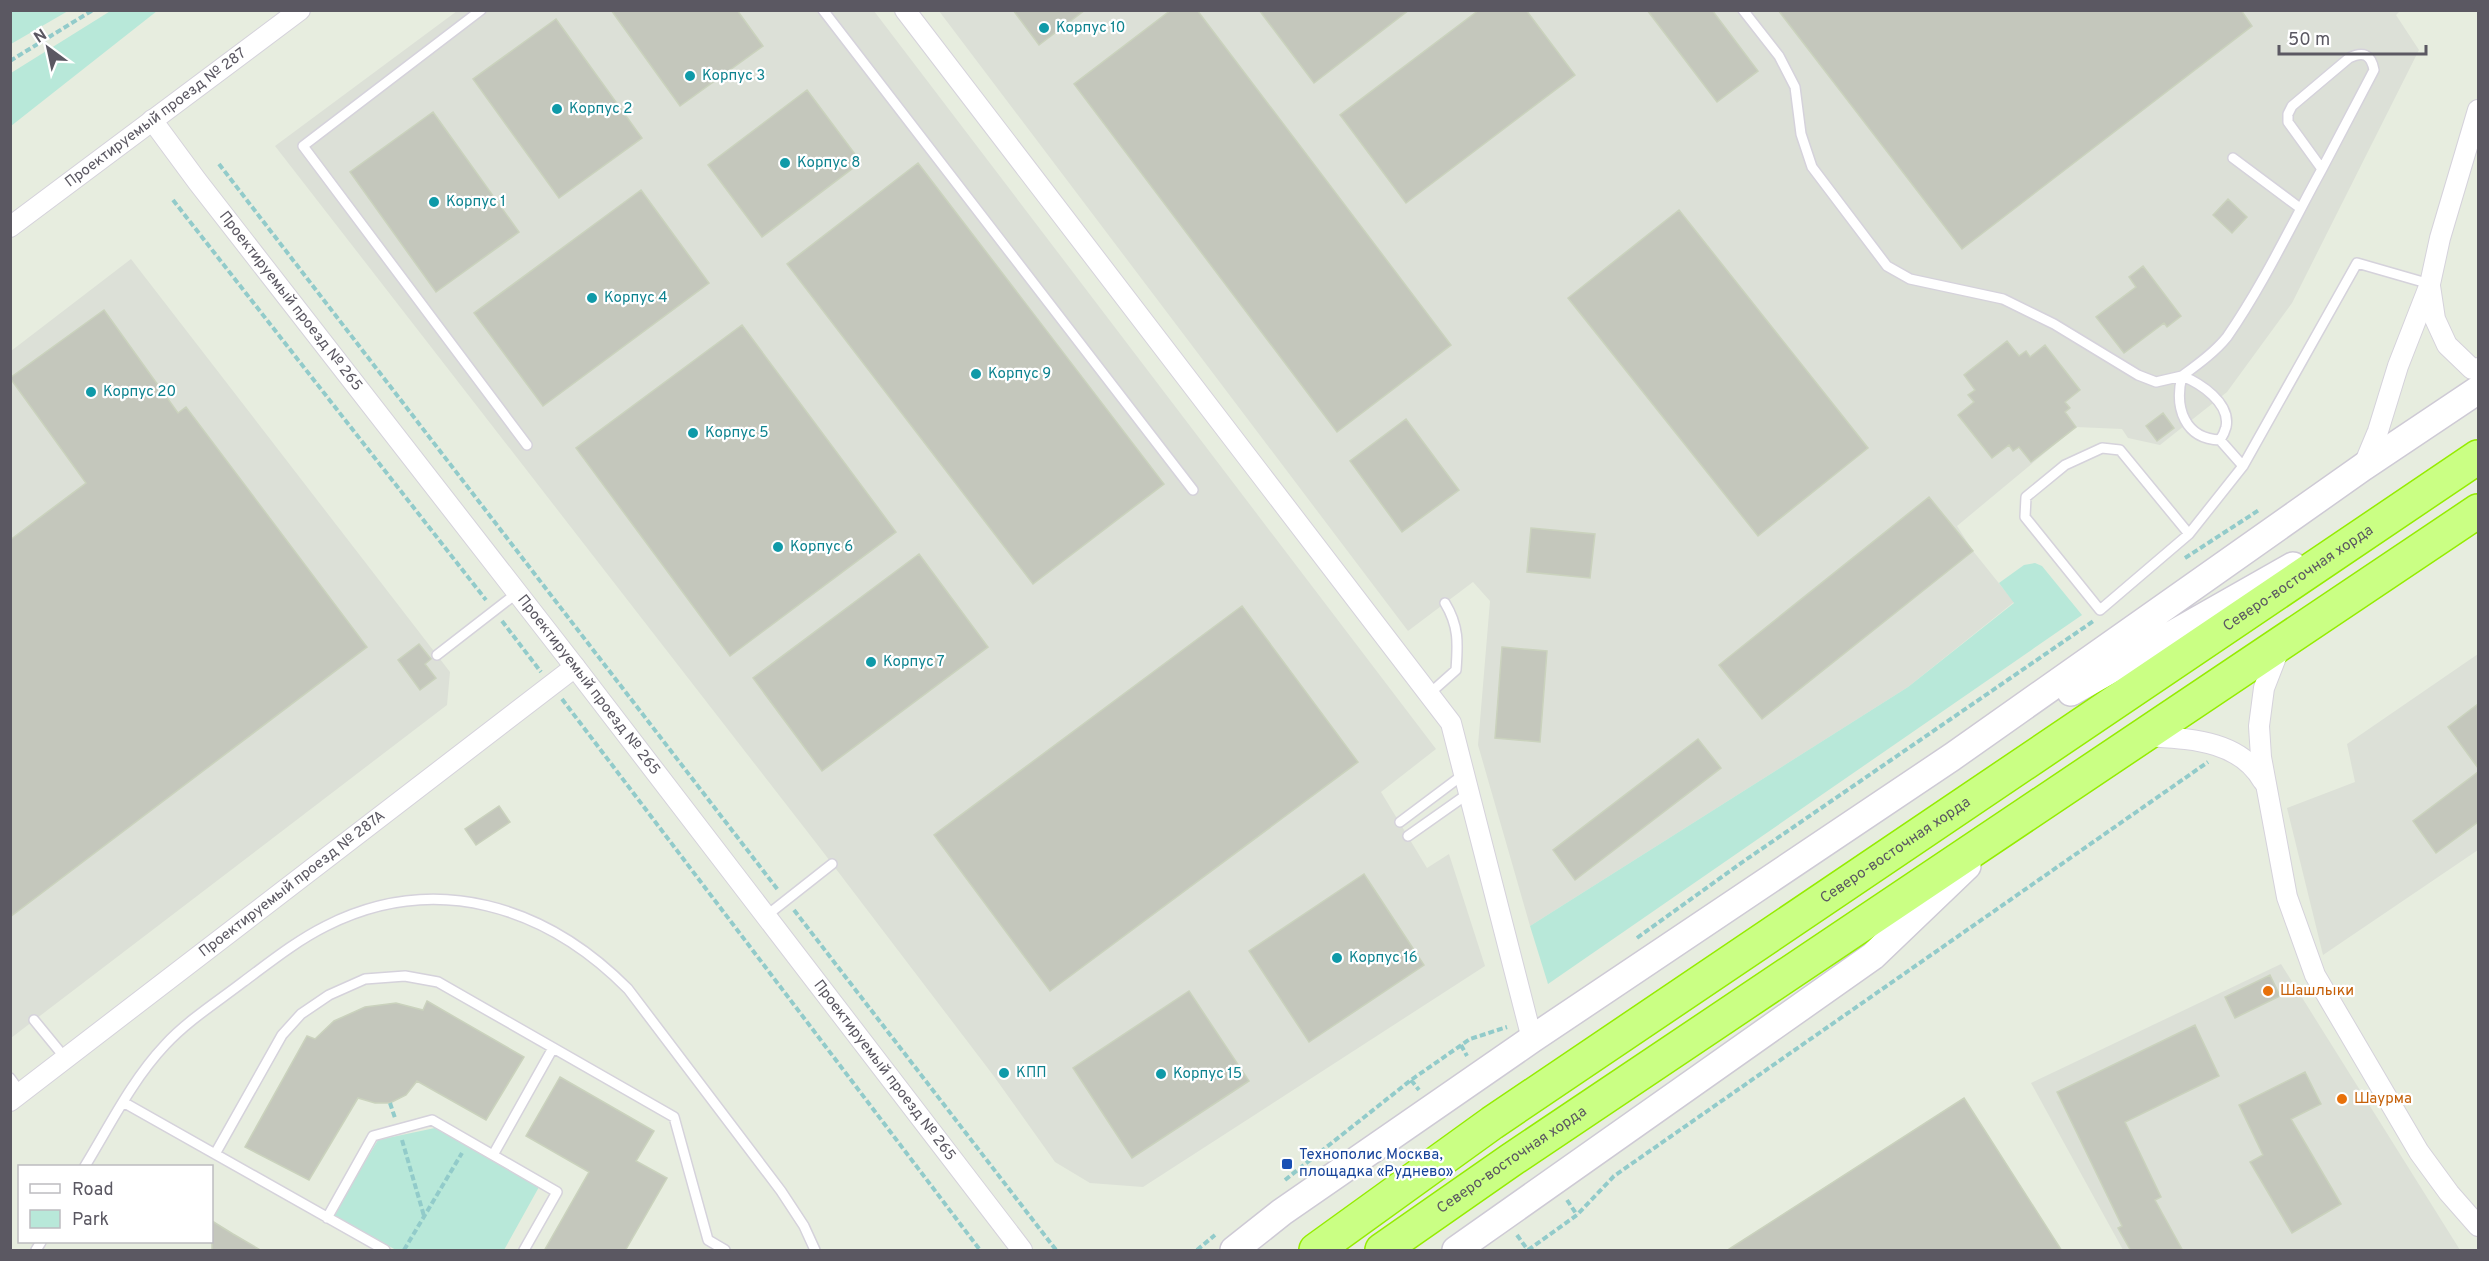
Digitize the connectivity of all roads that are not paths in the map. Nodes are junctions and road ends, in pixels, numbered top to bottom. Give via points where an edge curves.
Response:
1 (300, 10) edge
2 (481, 10) edge
3 (823, 10) edge
4 (905, 10) edge
5 (1743, 10) edge
6 (2478, 110) edge
7 (152, 120) junction
8 (2233, 159) dead end
9 (2322, 169) junction
10 (2301, 208) junction
11 (10, 227) edge
12 (2430, 284) junction
13 (2478, 368) edge
14 (2182, 376) junction
15 (2478, 390) edge
16 (2220, 441) junction
17 (526, 445) dead end
18 (2478, 457) edge
19 (2243, 466) junction
20 (2363, 467) junction
21 (1193, 490) dead end
22 (2430, 490) junction
23 (2478, 511) edge
24 (2478, 526) edge
25 (2189, 534) junction
26 (2361, 590) junction
27 (517, 593) junction
28 (1445, 603) dead end
29 (2282, 642) junction
30 (437, 655) dead end
31 (575, 667) junction
32 (1429, 694) junction
33 (2143, 735) junction
34 (1952, 757) junction
35 (1467, 783) junction
36 (2267, 788) junction
37 (1400, 822) dead end
38 (2007, 828) junction
39 (1408, 836) dead end
40 (832, 864) dead end
41 (766, 916) junction
42 (34, 1020) dead end
43 (1523, 1032) junction
44 (553, 1048) junction
45 (66, 1059) junction
46 (14, 1091) edge
47 (123, 1102) junction
48 (215, 1154) junction
49 (493, 1155) junction
50 (86, 1165) edge
51 (327, 1218) junction
52 (2478, 1226) edge
53 (385, 1251) edge
54 (524, 1251) edge
55 (725, 1251) edge
56 (815, 1251) edge
57 (1022, 1251) edge
58 (1234, 1251) edge
59 (1316, 1251) edge
60 (1382, 1251) edge
61 (1456, 1251) edge

1 - 7 street, Проектируемый проезд № 287
2 - 17 lane via 303,146
3 - 21 lane
4 - 32 street
5 - 14 lane via 1779,56 1795,87 1801,134 1812,166 1887,266 1910,279 2003,299 2054,324 2138,375 2156,381
6 - 12 street
7 - 11 street, Проектируемый проезд № 287
7 - 27 street, Проектируемый проезд № 265
8 - 10 lane
9 - 9 lane via 2374,70 2366,54 2349,58 2292,106 2288,114 2288,122
9 - 10 lane
10 - 14 lane via 2226,338
12 - 13 street via 2435,319 2447,345 2472,369
12 - 19 lane via 2357,263
12 - 20 street
14 - 16 lane via 2202,387 2224,411 2227,426
14 - 16 lane via 2179,402 2186,423 2195,434
15 - 20 street
16 - 19 lane
18 - 22 highway, Северо-восточная хорда
19 - 25 lane
20 - 34 street
22 - 34 street
22 - 59 highway, Северо-восточная хорда via 1492,1123
23 - 26 highway, Северо-восточная хорда
24 - 26 street
25 - 25 lane via 2100,610 2025,517 2026,497 2065,465 2102,448 2120,450
26 - 29 highway, Северо-восточная хорда
27 - 30 lane
27 - 31 street, Проектируемый проезд № 265
28 - 32 lane via 1455,619 1456,670
29 - 33 highway, Северо-восточная хорда
29 - 36 street via 2264,688 2259,726
31 - 41 street, Проектируемый проезд № 265
31 - 45 street, Проектируемый проезд № 287А
32 - 35 street via 1451,723
33 - 36 street via 2190,739 2228,748 2251,763
33 - 38 highway, Северо-восточная хорда
34 - 43 street
35 - 37 lane
35 - 39 lane
35 - 43 street
36 - 52 street via 2287,897 2315,975 2419,1152
38 - 60 highway, Северо-восточная хорда via 1511,1160
38 - 61 street via 1873,956
40 - 41 lane
41 - 57 street, Проектируемый проезд № 265
42 - 45 lane
43 - 58 street
44 - 48 lane via 438,982 405,976 364,979 329,995 302,1014 282,1035
44 - 49 lane
44 - 55 lane via 674,1117 708,1240
45 - 46 street, Проектируемый проезд № 287А
47 - 48 lane
47 - 50 lane
47 - 56 lane via 147,1066 187,1024 288,949 326,926 370,907 405,899 464,900 490,905 549,928 608,968 628,989 781,1191
48 - 51 lane
49 - 51 lane via 432,1120 374,1136
49 - 54 lane via 558,1192
51 - 53 lane

